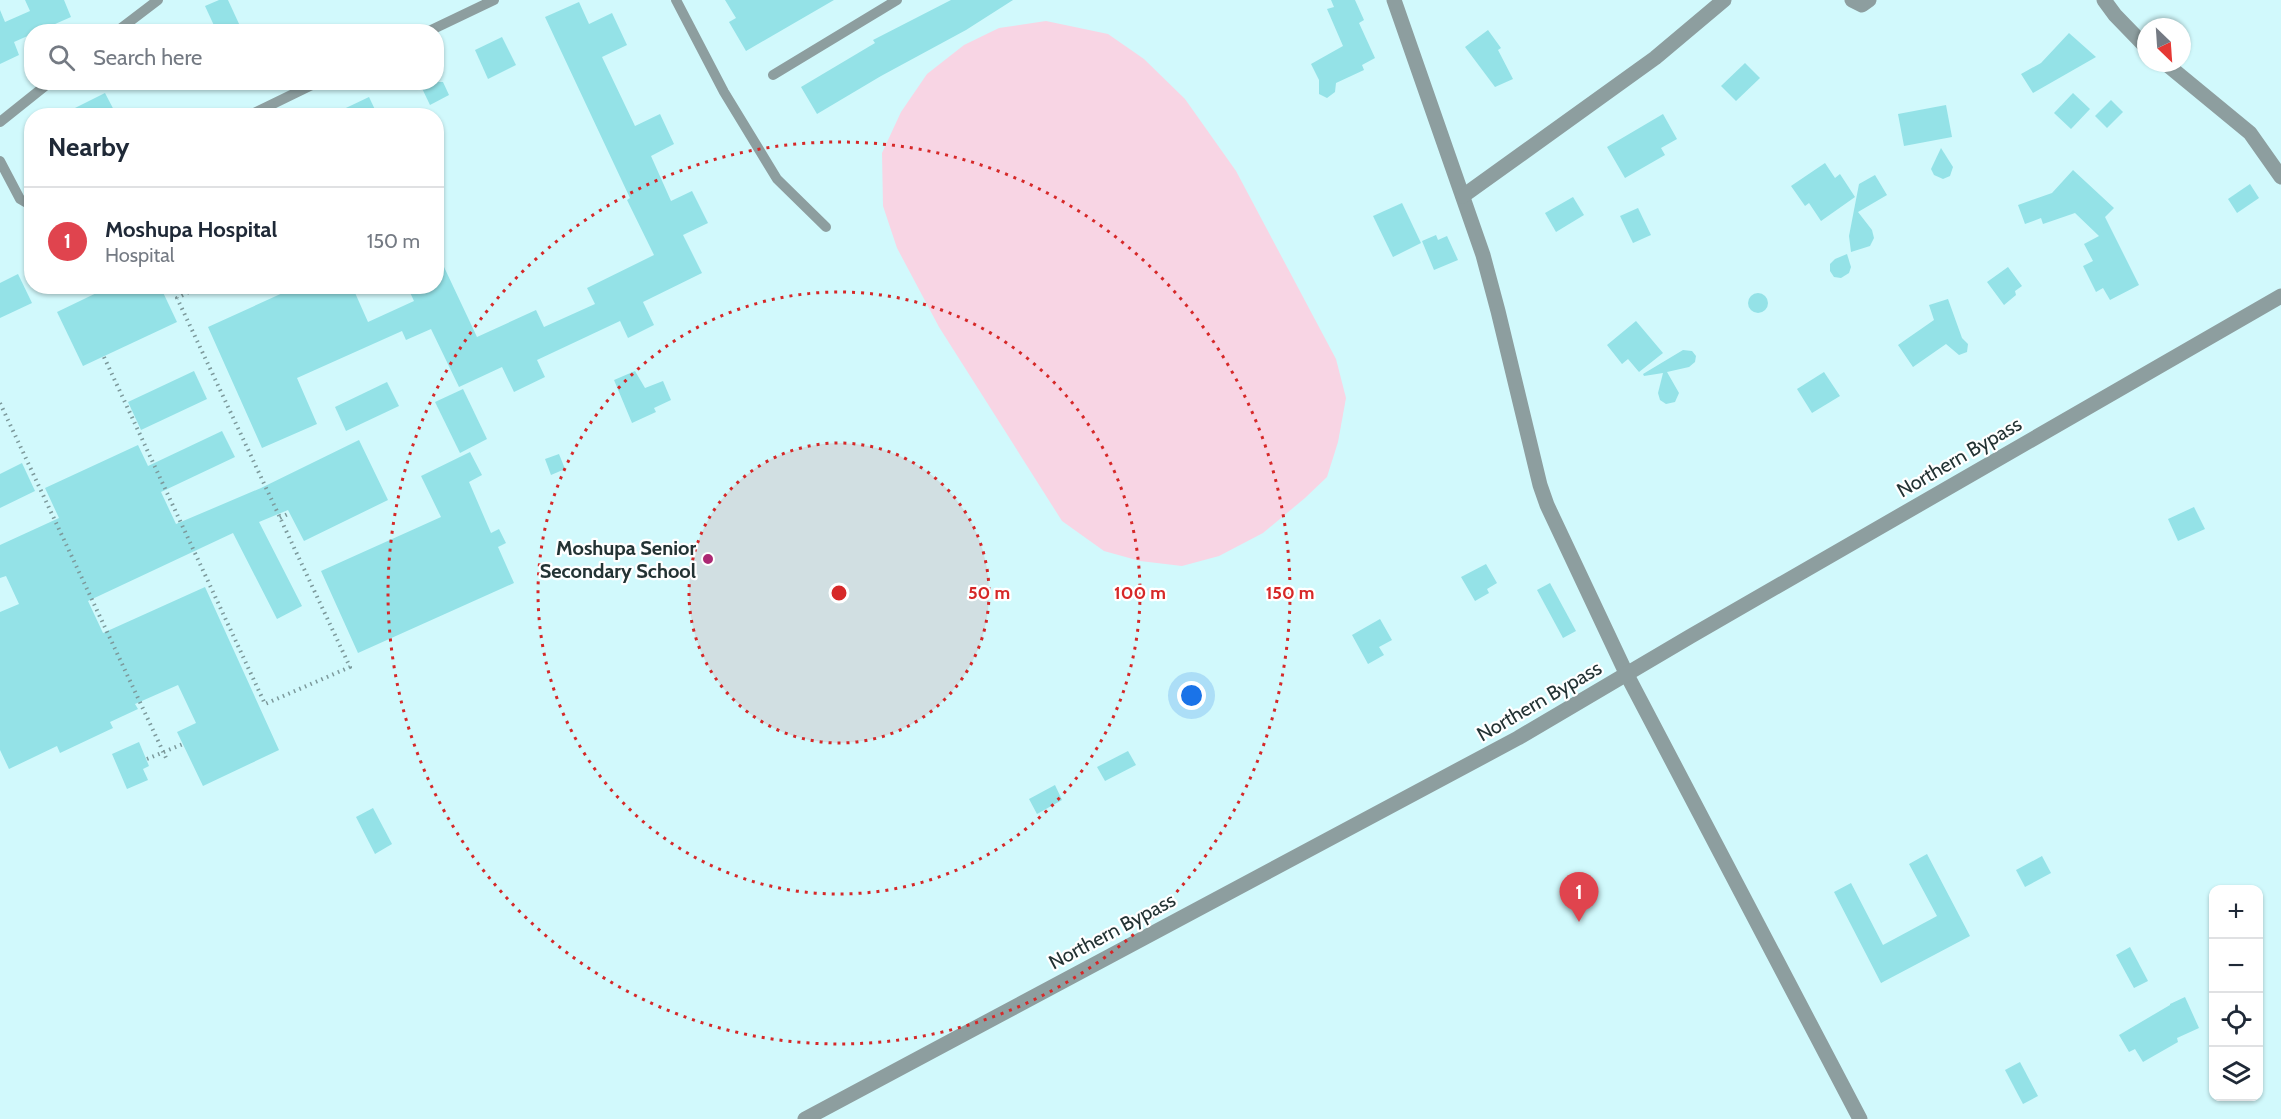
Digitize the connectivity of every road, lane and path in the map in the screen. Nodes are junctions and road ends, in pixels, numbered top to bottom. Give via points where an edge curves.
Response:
1 (158, 0) edge
2 (494, 0) edge
3 (676, 0) edge
4 (897, 0) edge
5 (1394, 0) edge
6 (1724, 0) edge
7 (1852, 0) edge
8 (1869, 0) edge
9 (2104, 0) edge
10 (126, 24) edge
11 (444, 24) edge
12 (2137, 38) edge
13 (2176, 72) edge
14 (773, 75) dead end
15 (40, 90) edge
16 (302, 90) edge
17 (264, 108) edge
18 (0, 122) edge
19 (0, 161) edge
20 (2281, 177) edge
21 (1463, 196) junction
22 (24, 201) edge
23 (826, 227) dead end
24 (185, 294) edge
25 (2281, 296) edge
26 (104, 357) dead end
27 (0, 403) edge
28 (290, 513) dead end
29 (280, 518) junction
30 (1627, 675) junction
31 (183, 744) dead end
32 (164, 752) junction
33 (147, 759) dead end
34 (167, 760) dead end
35 (805, 1119) edge
36 (1860, 1119) edge

1 - 10 lane
2 - 11 lane
3 - 23 lane via 724,92 777,179
4 - 14 lane
5 - 21 street
6 - 21 street via 1655,58
7 - 8 street via 1862,5
9 - 12 street
13 - 20 street via 2250,133
15 - 18 lane
16 - 17 lane
19 - 22 lane
21 - 30 street via 1498,311 1540,485
24 - 29 path via 177,298
25 - 30 street, Northern Bypass
26 - 29 path via 265,704 350,667
27 - 32 path
28 - 29 path
30 - 35 street, Northern Bypass via 1507,744
30 - 36 street
31 - 32 path
32 - 33 path
32 - 34 path

